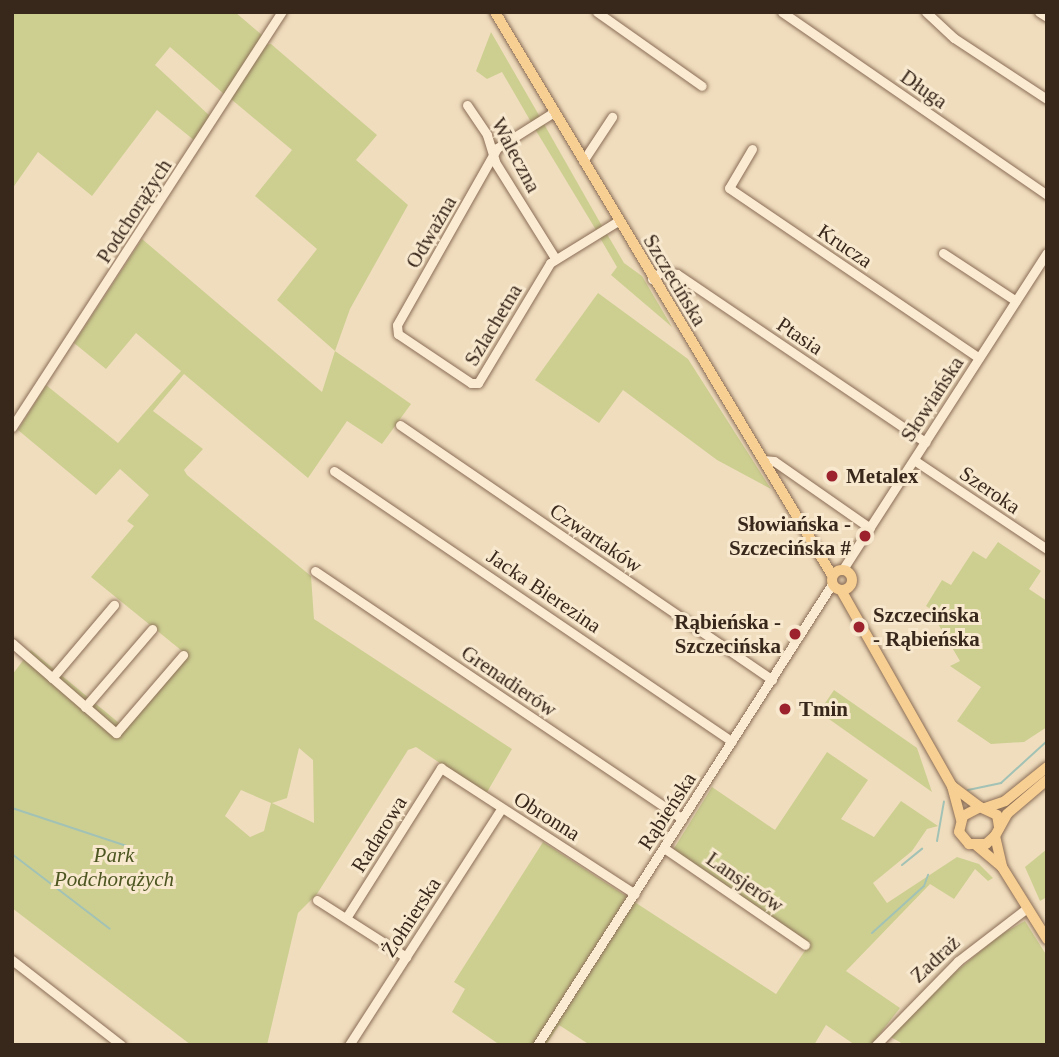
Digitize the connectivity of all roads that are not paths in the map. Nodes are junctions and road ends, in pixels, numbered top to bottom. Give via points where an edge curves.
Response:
1 (281, 12) edge
2 (597, 12) edge
3 (782, 12) edge
4 (926, 12) edge
5 (1040, 12) edge
6 (496, 13) edge
7 (1047, 17) edge
8 (702, 86) dead end
9 (1047, 99) edge
10 (467, 105) dead end
11 (554, 112) junction
12 (612, 117) dead end
13 (751, 149) dead end
14 (493, 155) junction
15 (583, 162) junction
16 (1047, 195) edge
17 (618, 221) junction
18 (943, 253) dead end
19 (555, 258) junction
20 (1045, 259) edge
21 (652, 278) junction
22 (1016, 301) junction
23 (397, 325) joint
24 (979, 358) junction
25 (400, 425) dead end
26 (12, 427) edge
27 (925, 442) junction
28 (763, 460) junction
29 (914, 460) junction
30 (334, 471) dead end
31 (870, 528) junction
32 (1047, 549) edge
33 (315, 571) dead end
34 (840, 579) junction
35 (114, 605) dead end
36 (152, 629) dead end
37 (12, 643) edge
38 (183, 655) dead end
39 (52, 678) junction
40 (772, 680) junction
41 (85, 707) junction
42 (732, 741) junction
43 (1047, 767) edge
44 (441, 768) joint
45 (1047, 780) edge
46 (952, 786) junction
47 (983, 807) junction
48 (501, 808) junction
49 (682, 819) junction
50 (961, 820) junction
51 (997, 832) junction
52 (977, 846) junction
53 (664, 848) junction
54 (1002, 867) junction
55 (635, 894) junction
56 (317, 900) dead end
57 (1027, 908) junction
58 (346, 918) junction
59 (1047, 939) edge
60 (805, 946) dead end
61 (406, 957) junction
62 (12, 960) edge
63 (121, 1045) edge
64 (349, 1045) edge
65 (537, 1045) edge
66 (876, 1045) edge

1 - 26 street, Podchorążych
2 - 8 street
3 - 16 street, Długa
4 - 9 street via 954,38
5 - 7 street
6 - 11 main road, Szczecińska
10 - 14 street, Waleczna via 487,135
11 - 14 street
11 - 15 main road, Szczecińska
12 - 15 street
13 - 24 street, Krucza via 729,188
14 - 19 street, Waleczna
14 - 23 street, Odważna
15 - 17 main road, Szczecińska
17 - 19 street, Szlachetna
17 - 21 main road, Szczecińska
18 - 22 street
19 - 23 street, Szlachetna via 475,385 402,337
20 - 22 street, Słowiańska
21 - 27 street, Ptasia via 661,272 677,274
21 - 28 main road, Szczecińska
22 - 24 street, Słowiańska
24 - 27 street, Słowiańska
25 - 40 street, Czwartaków
27 - 29 street, Słowiańska
28 - 31 street via 774,461
28 - 34 main road, Szczecińska
29 - 31 street, Słowiańska
29 - 32 street, Szeroka
30 - 42 street, Jacka Bierezina
31 - 34 street, Słowiańska
33 - 49 street, Grenadierów
34 - 40 street, Rąbieńska
34 - 46 main road, Szczecińska
35 - 39 street
36 - 41 street
37 - 39 street
38 - 41 street via 116,733
39 - 41 street
40 - 42 street, Rąbieńska
42 - 49 street, Rąbieńska
43 - 47 main road via 1005,801
44 - 48 street, Obronna
44 - 58 street, Radarowa
45 - 51 main road via 1013,808
46 - 47 main road, Szczecińska
46 - 50 main road, Szczecińska
47 - 50 main road
47 - 51 main road via 997,815
48 - 55 street, Obronna
48 - 61 street, Żołnierska
49 - 53 street, Rąbieńska
50 - 52 main road via 961,838
51 - 52 main road
51 - 54 main road
52 - 54 main road
53 - 55 street, Rąbieńska
53 - 60 street, Lansjerów
54 - 57 main road
55 - 65 street, Rąbieńska
56 - 58 street
57 - 59 main road
57 - 66 street, Zadraż via 958,961
58 - 61 street
61 - 64 street, Żołnierska
62 - 63 street

